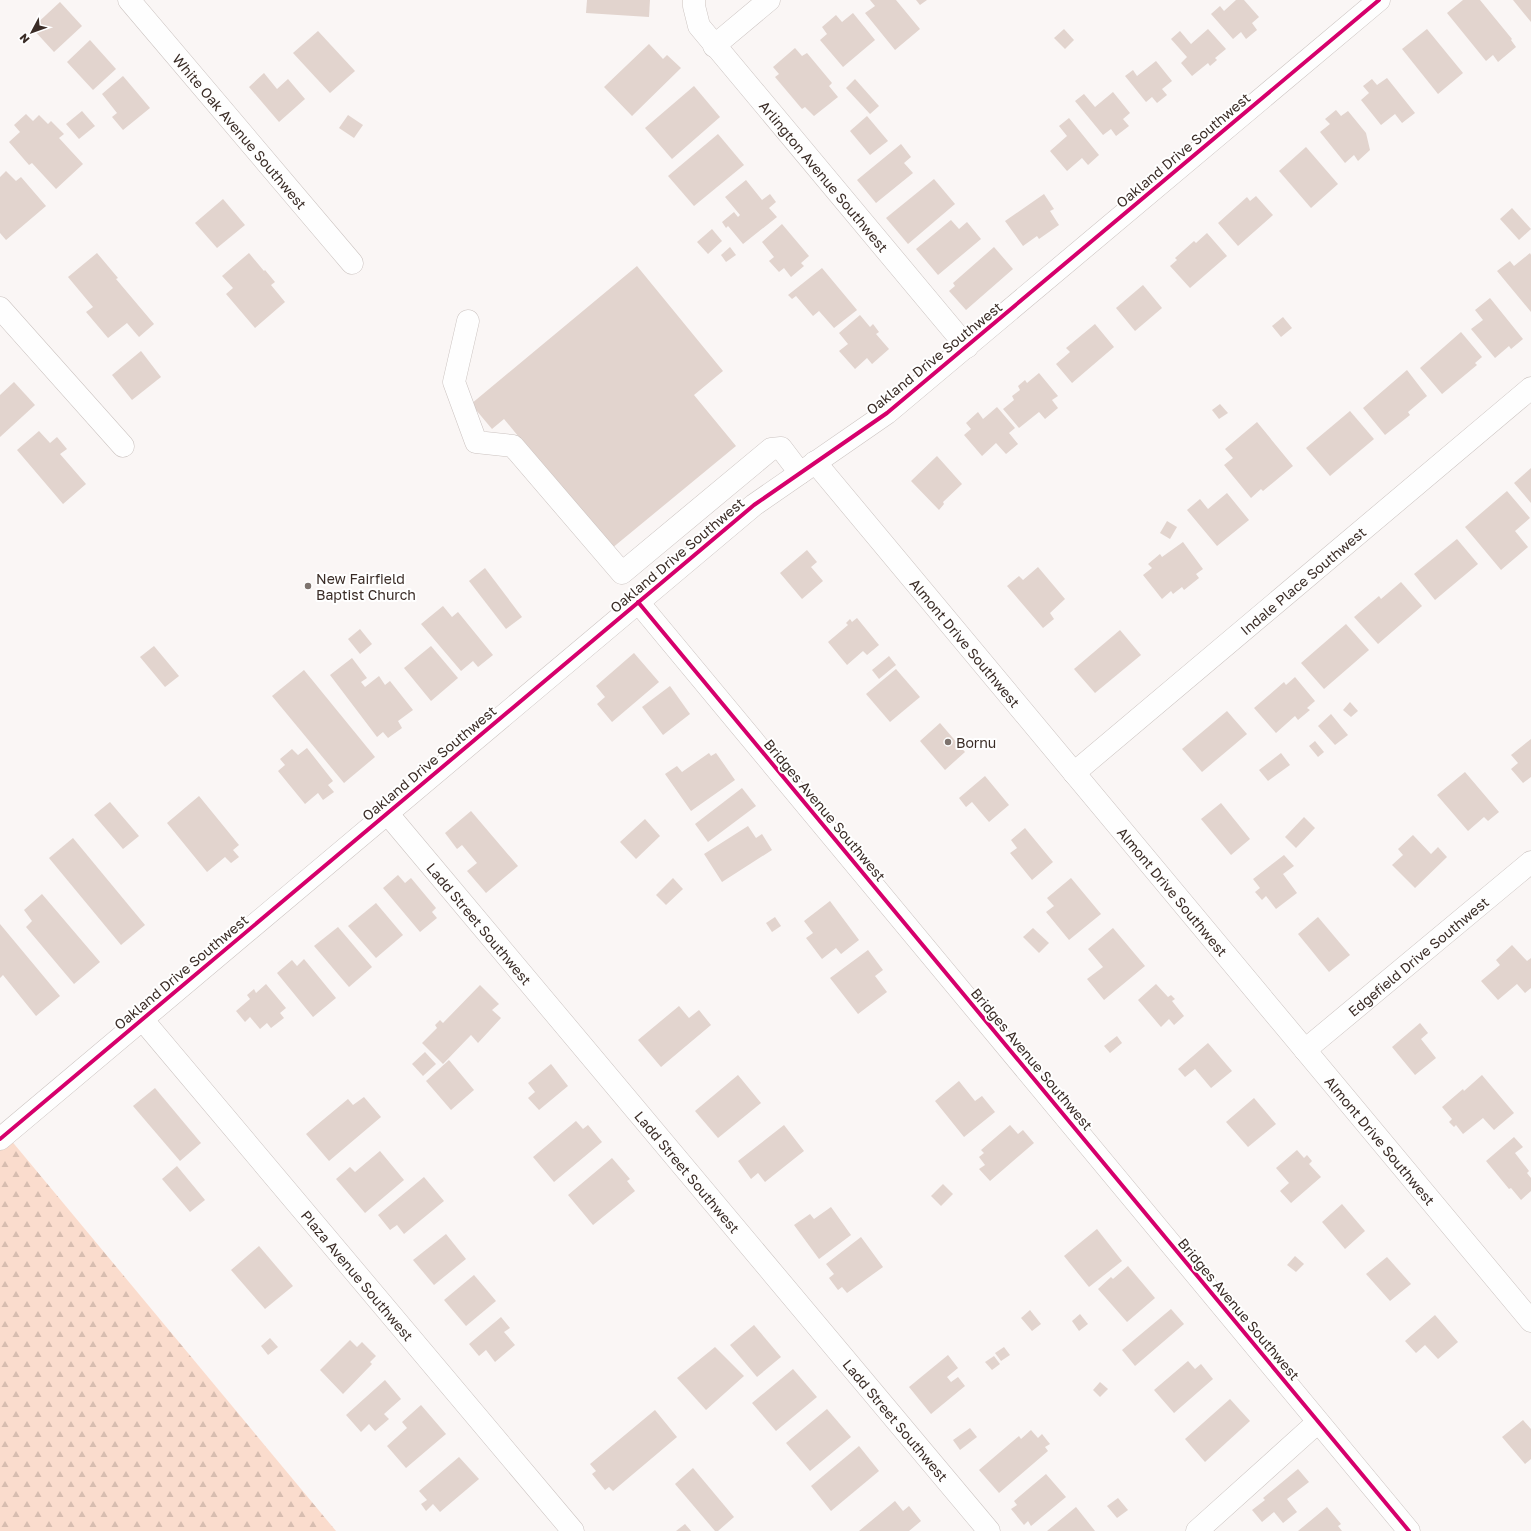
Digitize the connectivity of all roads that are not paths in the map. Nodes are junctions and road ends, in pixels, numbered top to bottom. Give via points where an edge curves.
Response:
1 (128, 0) edge
2 (694, 0) edge
3 (769, 0) edge
4 (1367, 4) edge
5 (714, 46) junction
6 (352, 263) dead end
7 (0, 308) edge
8 (468, 321) dead end
9 (967, 347) junction
10 (1531, 388) edge
11 (123, 446) dead end
12 (808, 467) junction
13 (689, 517) junction
14 (709, 542) junction
15 (622, 573) junction
16 (640, 600) junction
17 (1074, 773) junction
18 (386, 814) junction
19 (1531, 862) edge
20 (142, 1019) junction
21 (1305, 1050) junction
22 (0, 1139) edge
23 (1531, 1321) edge
24 (1318, 1422) junction
25 (573, 1531) edge
26 (989, 1531) edge
27 (1197, 1531) edge
28 (1409, 1531) edge

1 - 6 street, White Oak Avenue Southwest
2 - 5 street, Arlington Avenue Southwest via 699,26
3 - 5 street
4 - 9 street, Oakland Drive Southwest
5 - 9 street, Arlington Avenue Southwest
7 - 11 street
8 - 15 street, Bridges Avenue Southwest via 454,382 476,442 513,446
9 - 12 street, Oakland Drive Southwest via 887,413
10 - 17 street, Indale Place Southwest
12 - 13 street, Almont Drive Southwest via 781,448 772,449
12 - 14 street, Oakland Drive Southwest via 754,505
12 - 17 street, Almont Drive Southwest
13 - 14 street
13 - 15 street
14 - 16 street, Oakland Drive Southwest
15 - 16 street, Bridges Avenue Southwest
16 - 18 street, Oakland Drive Southwest
16 - 24 street, Bridges Avenue Southwest
17 - 21 street, Almont Drive Southwest
18 - 20 street, Oakland Drive Southwest
18 - 26 street, Ladd Street Southwest
19 - 21 street, Edgefield Drive Southwest
20 - 22 street, Oakland Drive Southwest
20 - 25 street, Plaza Avenue Southwest
21 - 23 street, Almont Drive Southwest
24 - 27 street
24 - 28 street, Bridges Avenue Southwest

